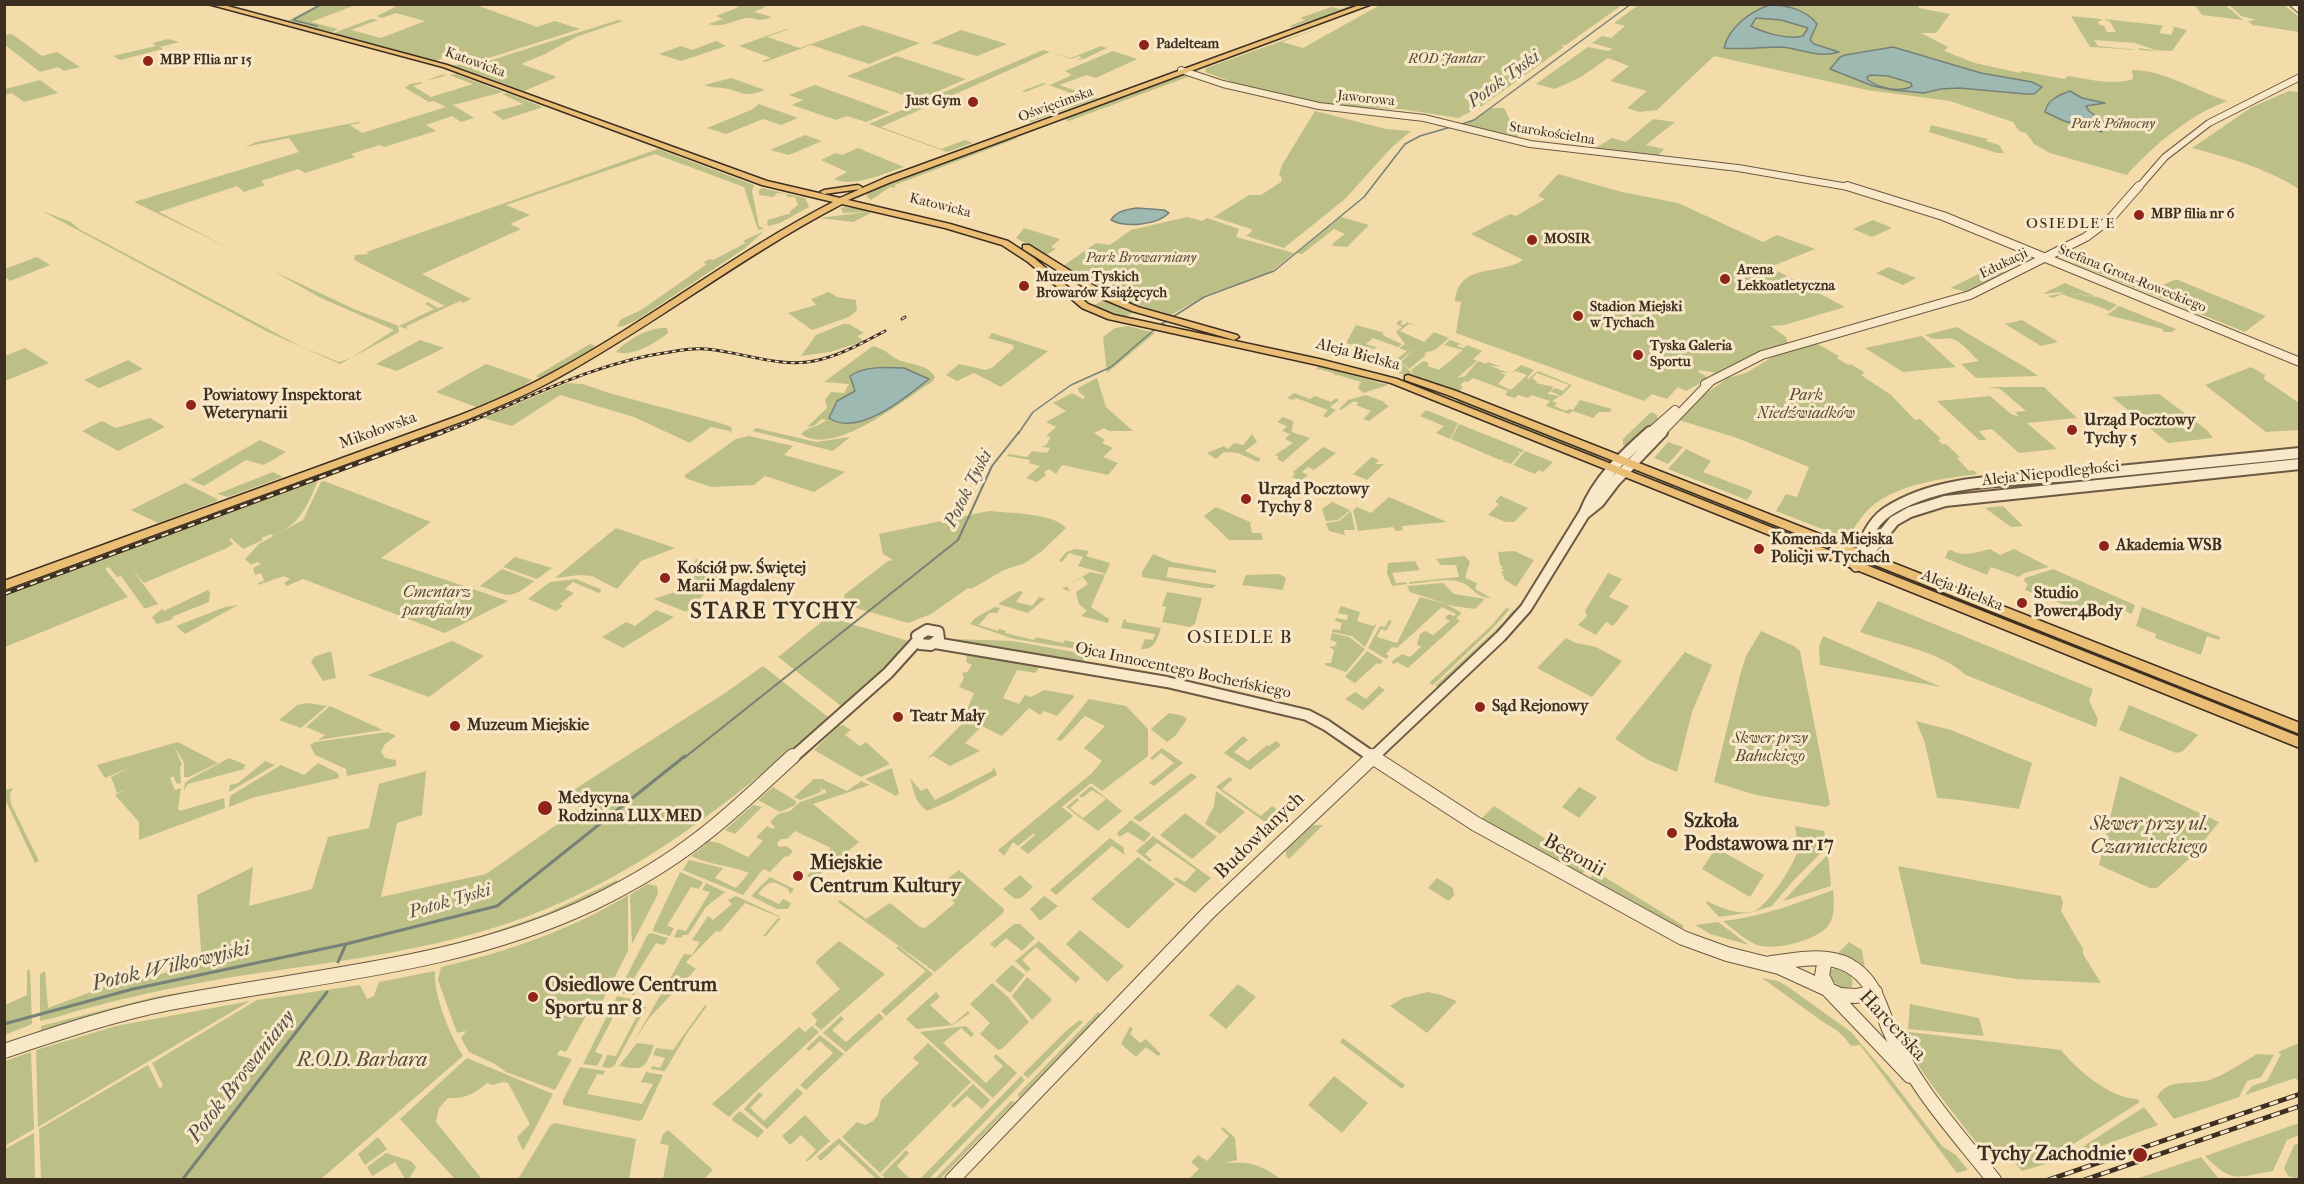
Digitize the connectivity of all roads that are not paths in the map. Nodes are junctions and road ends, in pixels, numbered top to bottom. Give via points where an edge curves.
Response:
1 (211, 4) edge
2 (1369, 4) edge
3 (2292, 4) edge
4 (2300, 10) edge
5 (1186, 70) junction
6 (2300, 77) edge
7 (1498, 137) joint
8 (1602, 154) joint
9 (723, 168) junction
10 (866, 187) junction
11 (824, 192) junction
12 (810, 194) junction
13 (840, 198) junction
14 (864, 204) junction
15 (819, 209) junction
16 (2046, 258) junction
17 (1085, 306) joint
18 (1135, 309) joint
19 (2300, 362) edge
20 (1448, 397) junction
21 (2300, 453) edge
22 (2287, 454) junction
23 (2253, 457) junction
24 (2300, 460) edge
25 (2300, 464) edge
26 (1622, 466) junction
27 (2163, 467) junction
28 (2262, 468) junction
29 (2132, 469) junction
30 (2178, 476) junction
31 (2141, 480) junction
32 (2008, 482) junction
33 (1971, 486) junction
34 (2021, 492) junction
35 (1979, 496) junction
36 (1864, 542) junction
37 (1830, 543) junction
38 (1861, 559) junction
39 (4, 586) edge
40 (2300, 729) edge
41 (2300, 743) edge
42 (1373, 758) junction
43 (1826, 959) junction
44 (1768, 963) junction
45 (1873, 987) junction
46 (1830, 992) junction
47 (4, 1051) edge
48 (1923, 1089) junction
49 (952, 1179) edge
50 (1994, 1179) edge

1 - 9 main road, Katowicka via 445,66
2 - 5 main road, Oświęcimska
3 - 4 street
5 - 7 street, Jaworowa via 1233,86 1340,110 1402,115
5 - 10 main road, Oświęcimska
6 - 16 street, Edukacji via 2237,107 2178,146 2110,219
7 - 8 street, Starokościelna
8 - 16 street, Stefana Grota-Roweckiego via 1726,167 1841,185 1923,209
9 - 11 main road, Katowicka
9 - 12 main road, Katowicka
10 - 11 main road
10 - 13 main road, Oświęcimska
10 - 14 main road via 861,196
11 - 13 main road, Katowicka
12 - 13 main road, Katowicka
12 - 15 main road
13 - 14 main road, Katowicka
13 - 15 main road, Mikołowska
14 - 15 main road
14 - 17 main road, Katowicka via 1005,243
14 - 18 main road, Katowicka via 976,228 1012,240 1087,287
15 - 39 main road, Mikołowska via 595,352 515,396
16 - 19 street, Stefana Grota-Roweckiego
16 - 26 street, Edukacji via 1970,295 1779,349 1735,368 1688,397
17 - 20 main road, Aleja Bielska via 1111,317 1374,375
18 - 20 main road, Aleja Bielska via 1264,345 1404,377
20 - 26 main road, Aleja Bielska
21 - 22 street, Aleja Niepodległości
22 - 23 street, Aleja Niepodległości
22 - 24 street
23 - 27 street, Aleja Niepodległości
23 - 28 street via 2252,462
25 - 28 street, Aleja Niepodległości
26 - 37 main road, Aleja Bielska
26 - 38 main road, Aleja Bielska
26 - 42 street, Budowlanych via 1599,502 1584,514 1522,613
27 - 29 street, Aleja Niepodległości
27 - 30 street
28 - 30 street, Aleja Niepodległości
29 - 31 street via 2131,474
29 - 32 street, Aleja Niepodległości
30 - 31 street, Aleja Niepodległości
31 - 34 street, Aleja Niepodległości
32 - 33 street, Aleja Niepodległości
32 - 34 street
33 - 35 street via 1971,491
33 - 36 street, Aleja Niepodległości via 1900,504 1878,519
34 - 35 street, Aleja Niepodległości
35 - 38 street, Aleja Niepodległości via 1934,504 1901,516
36 - 37 street via 1850,547
36 - 38 street, Aleja Niepodległości
37 - 38 main road, Aleja Bielska
38 - 40 main road, Aleja Bielska
38 - 41 main road, Aleja Bielska
42 - 44 street, Begonii via 1476,824 1676,934 1716,951
42 - 47 street, Ojca Innocentego Bocheńskiego via 1326,725 1299,713 1167,682 929,641 702,837 626,887 570,914 506,939 455,953 168,1003
42 - 49 street, Budowlanych via 1209,912
43 - 44 street, Begonii
43 - 45 street via 1846,964
43 - 46 street via 1821,972
44 - 46 street, Begonii
45 - 46 street via 1856,996
45 - 48 street, Harcerska via 1894,1040
46 - 48 street, Harcerska
48 - 50 street, Harcerska

